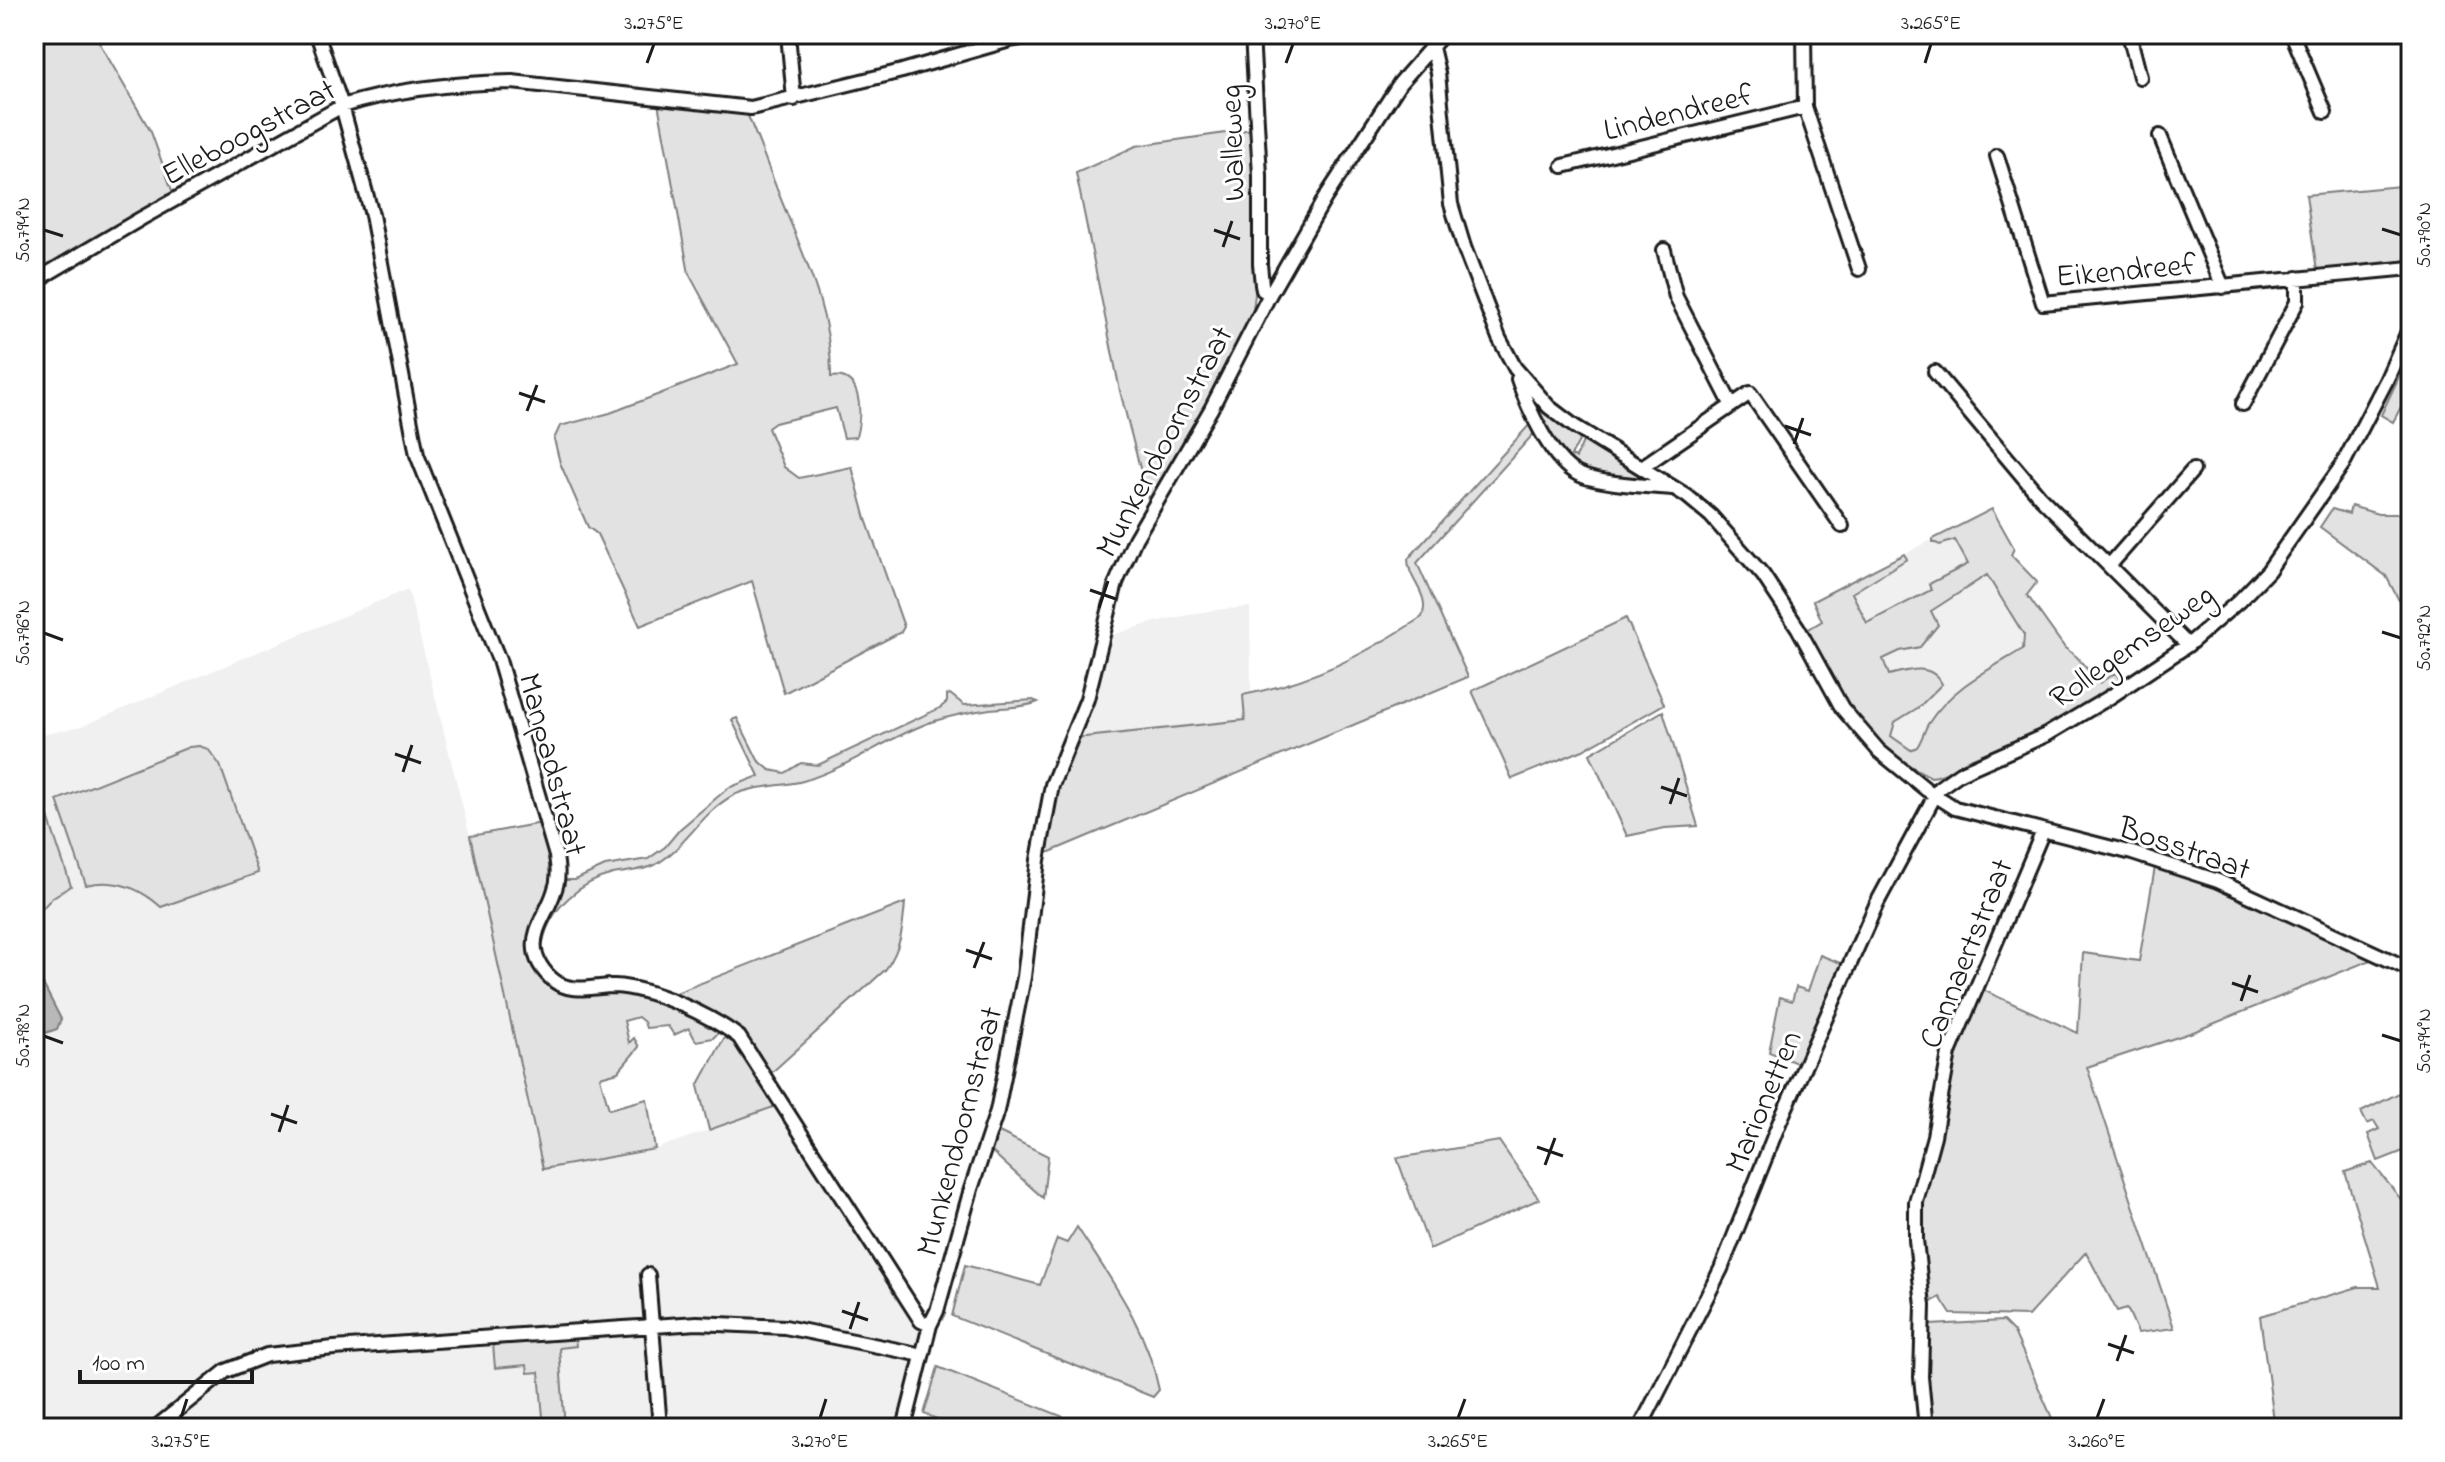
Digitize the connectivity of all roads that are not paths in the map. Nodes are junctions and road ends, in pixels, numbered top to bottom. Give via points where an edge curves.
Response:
1 (317, 34) edge
2 (788, 34) edge
3 (1045, 34) edge
4 (1252, 34) edge
5 (1443, 34) edge
6 (1804, 34) edge
7 (2129, 34) edge
8 (2292, 34) edge
9 (1432, 47) junction
10 (2140, 77) dead end
11 (794, 99) junction
12 (342, 106) junction
13 (1805, 107) junction
14 (2325, 112) dead end
15 (2160, 136) dead end
16 (1997, 156) dead end
17 (1563, 166) dead end
18 (1664, 250) dead end
19 (2411, 268) edge
20 (1859, 269) dead end
21 (2297, 278) junction
22 (34, 287) edge
23 (2223, 287) junction
24 (1270, 294) junction
25 (2411, 325) edge
26 (1515, 368) junction
27 (1935, 372) dead end
28 (1731, 404) junction
29 (2243, 404) dead end
30 (1642, 467) junction
31 (2193, 470) dead end
32 (1675, 488) junction
33 (1842, 526) dead end
34 (2109, 566) junction
35 (2188, 645) junction
36 (1936, 796) junction
37 (2043, 831) junction
38 (2411, 970) edge
39 (648, 1275) dead end
40 (653, 1325) junction
41 (930, 1325) junction
42 (922, 1355) junction
43 (155, 1428) edge
44 (660, 1428) edge
45 (904, 1428) edge
46 (1640, 1428) edge
47 (1926, 1428) edge

1 - 12 street, Manpadstraat
2 - 11 street
3 - 11 street, Elleboogstraat
4 - 24 street, Walleweg via 1260,264 1263,290
5 - 9 street, Munkendoornstraat
6 - 13 street
7 - 10 street
8 - 14 street
9 - 24 street, Munkendoornstraat via 1376,117
9 - 26 street via 1451,204 1488,310
11 - 12 street, Elleboogstraat via 751,108 512,82 373,96
12 - 22 street, Elleboogstraat via 142,218
12 - 41 street, Manpadstraat via 372,215 417,455 499,660 556,856 559,875 534,939 536,957 558,984 639,991 710,1019 739,1037 921,1321
13 - 17 street, Lindendreef
13 - 20 street
15 - 23 street, Eikendreef
16 - 23 street, Eikendreef via 2043,303
18 - 28 street via 1676,297
19 - 21 street, Eikendreef
21 - 23 street, Eikendreef
21 - 29 street via 2297,302
24 - 41 street, Munkendoornstraat via 1116,583 1087,699 1047,807 1024,977 997,1111
25 - 35 street, Rollegemseweg via 2337,473 2268,571
26 - 30 street, Bosstraat via 1549,407
26 - 32 street via 1539,427 1568,468 1592,478
27 - 34 street via 2040,497
28 - 30 street
28 - 33 street via 1750,393
30 - 32 street, Bosstraat
31 - 34 street
32 - 36 street, Bosstraat via 1711,516 1763,575 1858,729
34 - 35 street
35 - 36 street, Rollegemseweg via 2046,735 1943,783
36 - 37 street, Bosstraat via 1955,808
36 - 46 street, Marionetten via 1877,903 1721,1269
37 - 38 street, Bosstraat via 2218,881
37 - 47 street, Cannaertstraat via 1949,1053 1916,1202
39 - 40 street
40 - 42 street via 785,1327
40 - 43 street via 267,1355 226,1371
40 - 44 street
41 - 42 street, Munkendoornstraat
42 - 45 street, Munkendoornstraat

